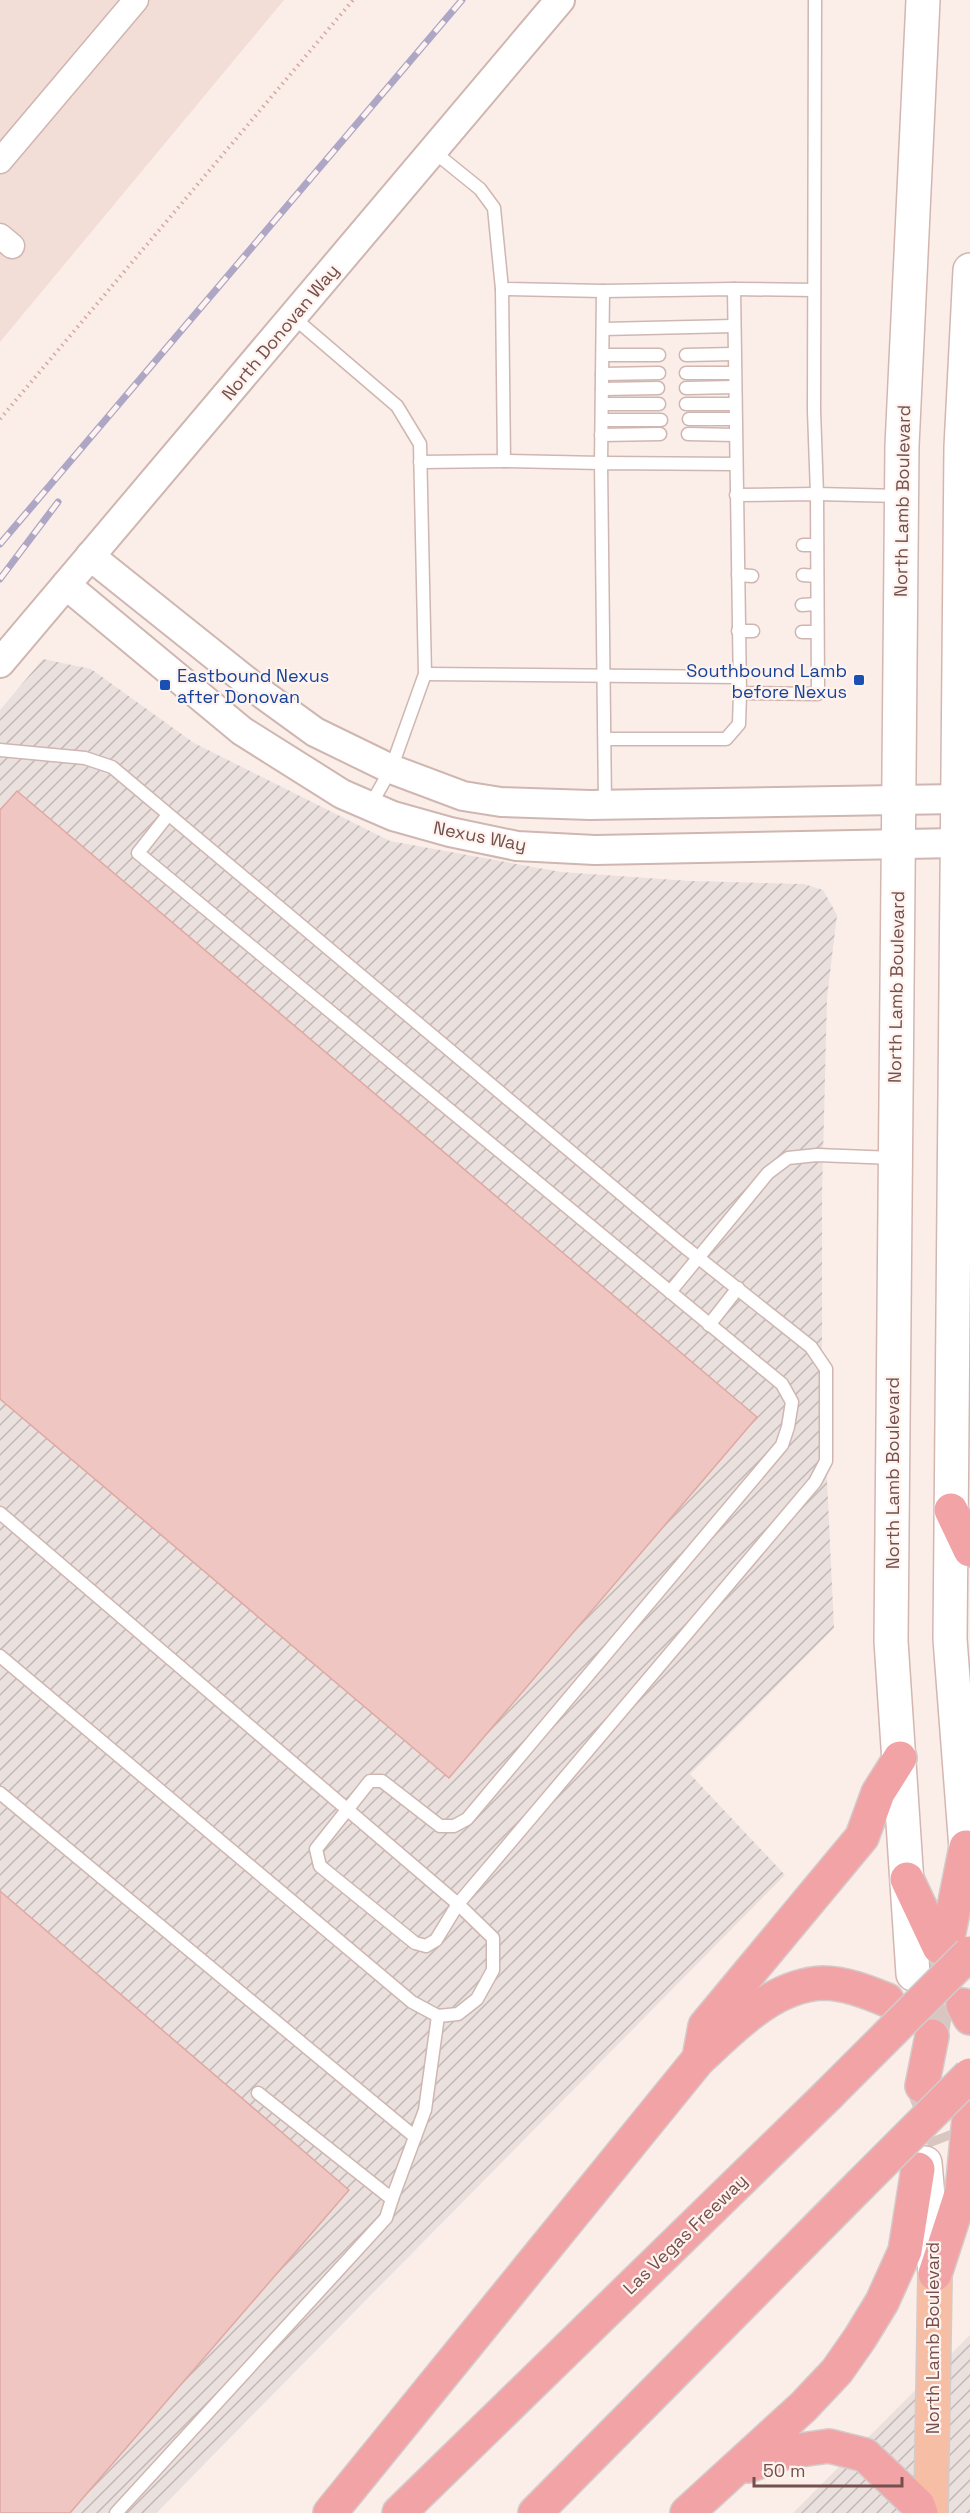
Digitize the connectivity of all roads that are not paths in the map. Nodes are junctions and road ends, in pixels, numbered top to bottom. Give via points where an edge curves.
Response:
1 (136, 0) edge
2 (560, 0) edge
3 (815, 0) edge
4 (923, 0) edge
5 (433, 151) junction
6 (0, 161) edge
7 (970, 270) edge
8 (502, 289) junction
9 (734, 289) junction
10 (814, 290) junction
11 (603, 291) junction
12 (292, 317) junction
13 (734, 326) junction
14 (603, 329) junction
15 (686, 354) dead end
16 (734, 354) junction
17 (603, 355) junction
18 (659, 355) dead end
19 (659, 373) dead end
20 (686, 373) dead end
21 (734, 373) junction
22 (602, 374) junction
23 (735, 387) junction
24 (658, 388) dead end
25 (686, 388) dead end
26 (602, 389) junction
27 (602, 404) junction
28 (659, 404) dead end
29 (686, 404) dead end
30 (735, 404) junction
31 (689, 419) dead end
32 (735, 419) junction
33 (602, 420) junction
34 (661, 420) dead end
35 (660, 434) dead end
36 (688, 434) dead end
37 (601, 435) junction
38 (735, 435) junction
39 (504, 461) junction
40 (420, 462) junction
41 (601, 463) junction
42 (736, 464) junction
43 (817, 494) junction
44 (736, 495) junction
45 (901, 496) junction
46 (737, 545) junction
47 (751, 545) dead end
48 (803, 546) dead end
49 (817, 546) junction
50 (90, 556) junction
51 (738, 575) junction
52 (803, 575) dead end
53 (752, 576) dead end
54 (817, 576) junction
55 (66, 585) junction
56 (817, 604) junction
57 (738, 605) junction
58 (752, 605) dead end
59 (802, 605) dead end
60 (738, 631) junction
61 (753, 631) dead end
62 (802, 632) dead end
63 (817, 632) junction
64 (0, 663) edge
65 (425, 674) junction
66 (604, 677) junction
67 (739, 677) junction
68 (740, 693) junction
69 (605, 739) junction
70 (0, 750) edge
71 (391, 768) junction
72 (898, 799) junction
73 (964, 799) edge
74 (605, 805) junction
75 (370, 806) junction
76 (168, 815) junction
77 (963, 842) edge
78 (897, 844) junction
79 (962, 1105) edge
80 (894, 1158) junction
81 (699, 1257) junction
82 (738, 1288) junction
83 (670, 1292) junction
84 (710, 1325) junction
85 (951, 1510) junction
86 (0, 1513) edge
87 (970, 1550) edge
88 (0, 1656) edge
89 (900, 1758) junction
90 (0, 1793) edge
91 (347, 1809) junction
92 (966, 1847) junction
93 (907, 1879) junction
94 (970, 1900) edge
95 (458, 1904) junction
96 (952, 1946) edge
97 (913, 1974) tunnel mouth
98 (887, 2000) dead end
99 (438, 2016) junction
100 (921, 2046) tunnel mouth
101 (698, 2060) junction
102 (970, 2075) edge
103 (922, 2086) tunnel mouth
104 (258, 2093) dead end
105 (969, 2118) tunnel mouth
106 (415, 2137) junction
107 (929, 2158) junction
108 (392, 2199) junction
109 (966, 2202) edge
110 (935, 2274) junction
111 (732, 2472) junction
112 (116, 2513) edge
113 (330, 2513) edge
114 (399, 2513) edge
115 (535, 2513) edge
116 (687, 2513) edge
117 (921, 2513) edge
118 (931, 2513) edge

1 - 6 street
2 - 5 street, North Donovan Way
3 - 10 lane
4 - 45 main road, North Lamb Boulevard
5 - 8 lane via 480,189 494,208
5 - 12 street, North Donovan Way
7 - 73 main road via 961,447
8 - 11 lane
8 - 39 lane
9 - 10 lane
9 - 11 lane
9 - 13 lane
10 - 43 lane
11 - 14 lane
12 - 40 lane via 397,406 420,444
12 - 50 street, North Donovan Way
13 - 14 lane
13 - 16 lane
14 - 17 lane
15 - 16 lane
16 - 21 lane
17 - 18 lane
17 - 22 lane
19 - 22 lane
20 - 21 lane
21 - 23 lane
22 - 26 lane
23 - 25 lane
23 - 30 lane
24 - 26 lane
26 - 27 lane
27 - 28 lane
27 - 33 lane
29 - 30 lane
30 - 32 lane
31 - 32 lane
32 - 38 lane
33 - 34 lane
33 - 37 lane
35 - 37 lane
36 - 38 lane
37 - 41 lane
38 - 42 lane
39 - 40 lane
39 - 41 lane
40 - 65 lane
41 - 42 lane
41 - 66 lane
42 - 44 lane
43 - 44 lane
43 - 45 lane
43 - 49 lane
44 - 46 lane
45 - 72 main road, North Lamb Boulevard
46 - 47 lane
46 - 51 lane
48 - 49 lane
49 - 54 lane
50 - 55 street, North Donovan Way
50 - 71 street, Nexus Way via 315,732
51 - 53 lane
51 - 57 lane
52 - 54 lane
54 - 56 lane
55 - 64 street, North Donovan Way
55 - 75 street, Nexus Way via 242,730 342,794
56 - 59 lane
56 - 63 lane
57 - 58 lane
57 - 60 lane
60 - 61 lane
60 - 67 lane
62 - 63 lane
63 - 68 lane via 818,693
65 - 66 lane
65 - 71 lane
66 - 67 lane
66 - 69 lane
67 - 68 lane
68 - 69 lane via 740,724 726,739
69 - 74 lane
70 - 76 lane via 86,758 112,767
71 - 74 street, Nexus Way via 473,797 501,802
71 - 75 lane
72 - 73 street, Nexus Way
72 - 74 street, Nexus Way
72 - 78 main road, North Lamb Boulevard
73 - 77 main road
75 - 78 street, Nexus Way via 439,829 517,846 596,850
76 - 81 lane
76 - 83 lane via 138,853
77 - 78 street, Nexus Way
77 - 79 main road
78 - 80 main road, North Lamb Boulevard
79 - 85 main road
80 - 81 lane via 788,1158 768,1173
80 - 89 main road, North Lamb Boulevard via 891,1641
81 - 82 lane
81 - 83 lane
82 - 84 lane
82 - 95 lane via 811,1347 826,1369 826,1461 815,1482
83 - 84 lane
84 - 91 lane via 782,1384 792,1402 782,1444 467,1819 454,1826 440,1826 382,1781 370,1781
85 - 87 highway
85 - 92 main road via 950,1639
86 - 91 lane
88 - 99 lane via 412,2002
89 - 93 main road, North Lamb Boulevard
89 - 101 highway via 878,1794 862,1837 705,2026
90 - 106 lane
91 - 95 lane
91 - 95 lane via 316,1849 320,1866 415,1943 426,1946 436,1940
92 - 94 main road
92 - 96 highway
93 - 96 highway
93 - 97 main road, North Lamb Boulevard
95 - 99 lane via 493,1938 493,1970 477,1999 458,2014
96 - 114 highway, Las Vegas Freeway, bridge via 828,2095
98 - 101 highway via 859,1989 823,1983 788,1991 755,2008
99 - 106 lane via 425,2110
100 - 103 highway
101 - 113 highway
102 - 115 highway, bridge
104 - 108 lane
105 - 109 highway
106 - 108 lane
107 - 109 highway
107 - 110 main road, North Lamb Boulevard
107 - 111 highway via 904,2252 882,2302 837,2371
108 - 112 lane via 386,2218
109 - 110 highway
110 - 118 main road, North Lamb Boulevard
111 - 116 highway
111 - 117 highway via 786,2452 829,2446 865,2455 918,2505

